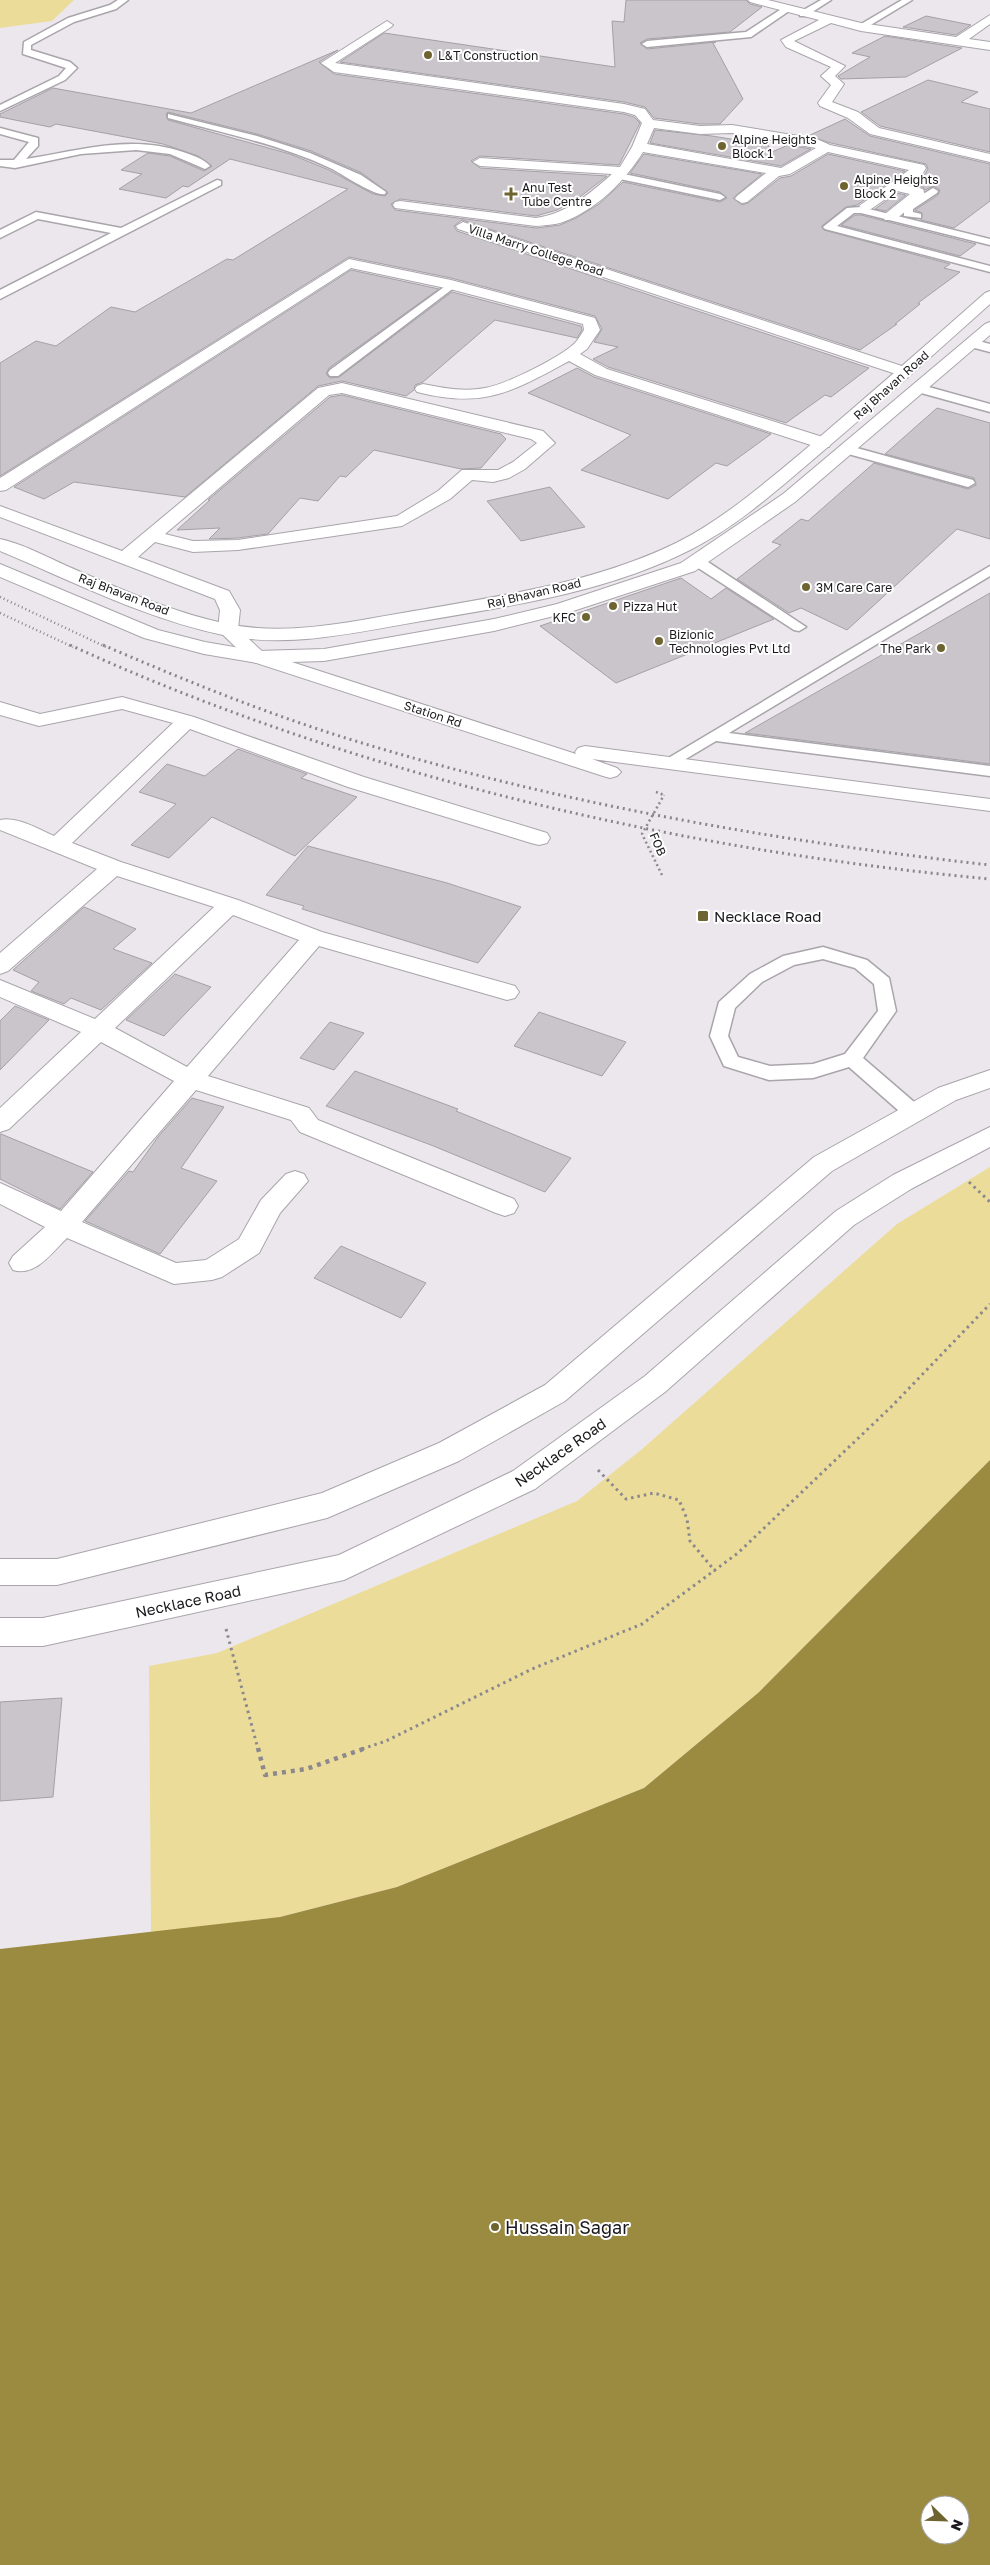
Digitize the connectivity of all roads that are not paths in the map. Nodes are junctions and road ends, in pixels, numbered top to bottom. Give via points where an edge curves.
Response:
1 (124, 0) edge
2 (754, 0) edge
3 (827, 0) edge
4 (908, 0) edge
5 (786, 9) junction
6 (803, 14) junction
7 (990, 18) edge
8 (828, 20) junction
9 (387, 25) dead end
10 (861, 27) junction
11 (958, 42) junction
12 (647, 44) dead end
13 (990, 46) edge
14 (0, 108) edge
15 (172, 116) dead end
16 (649, 124) junction
17 (0, 131) edge
18 (639, 147) junction
19 (826, 148) junction
20 (990, 158) edge
21 (480, 162) dead end
22 (0, 163) edge
23 (15, 166) junction
24 (205, 166) dead end
25 (777, 171) junction
26 (621, 174) junction
27 (217, 183) dead end
28 (896, 186) junction
29 (933, 191) dead end
30 (381, 192) joint
31 (720, 197) dead end
32 (742, 199) dead end
33 (400, 205) junction
34 (866, 206) dead end
35 (890, 217) junction
36 (122, 232) junction
37 (990, 233) edge
38 (0, 235) edge
39 (990, 243) edge
40 (966, 263) junction
41 (990, 269) edge
42 (451, 284) junction
43 (0, 295) edge
44 (990, 296) edge
45 (990, 327) edge
46 (970, 343) junction
47 (990, 348) edge
48 (569, 355) junction
49 (905, 372) junction
50 (334, 373) dead end
51 (404, 385) dead end
52 (918, 388) junction
53 (990, 408) edge
54 (823, 443) junction
55 (846, 449) junction
56 (968, 483) dead end
57 (0, 486) edge
58 (0, 511) edge
59 (152, 536) junction
60 (0, 544) edge
61 (125, 558) junction
62 (697, 561) junction
63 (0, 570) edge
64 (990, 570) edge
65 (799, 627) dead end
66 (228, 630) junction
67 (257, 657) junction
68 (0, 708) edge
69 (186, 721) junction
70 (713, 736) junction
71 (526, 744) junction
72 (668, 763) junction
73 (990, 771) edge
74 (610, 772) dead end
75 (990, 805) edge
76 (3, 826) edge
77 (539, 838) dead end
78 (57, 845) junction
79 (113, 867) junction
80 (230, 905) junction
81 (314, 937) junction
82 (0, 966) edge
83 (0, 988) edge
84 (506, 992) dead end
85 (98, 1030) junction
86 (852, 1059) junction
87 (190, 1079) junction
88 (990, 1079) edge
89 (914, 1113) junction
90 (0, 1123) edge
91 (990, 1136) edge
92 (294, 1181) dead end
93 (0, 1193) edge
94 (505, 1206) dead end
95 (64, 1225) junction
96 (23, 1263) dead end
97 (0, 1572) edge
98 (0, 1632) edge

1 - 14 lane via 113,7 71,20 27,44 26,52 72,68 62,78
2 - 5 street
3 - 6 lane
4 - 10 lane
5 - 6 street
5 - 12 lane via 748,36
6 - 8 street
7 - 11 street
8 - 10 street
8 - 20 street via 787,40 839,66 827,76 838,84 824,103 853,115 875,131
9 - 16 street via 327,63 334,68 624,108 640,112
10 - 11 street
11 - 13 street
15 - 30 lane, Villa Marry College Road via 298,150 363,180
16 - 18 street
16 - 19 street via 700,130 732,129 818,143
17 - 23 lane via 34,140 33,146
18 - 25 street
18 - 26 street
19 - 25 street via 785,171
19 - 28 street via 919,168
21 - 26 street
22 - 23 lane
23 - 24 lane via 113,146 170,151 193,158
25 - 32 street
26 - 31 lane
26 - 33 street via 585,205 558,219 536,222
27 - 36 lane
28 - 34 street
28 - 35 street via 914,190 918,195
29 - 37 lane via 908,208 908,214
30 - 33 street, Villa Marry College Road
33 - 49 street, Villa Marry College Road
35 - 39 lane
35 - 40 lane via 855,210 829,227
36 - 38 lane via 36,215
36 - 43 lane
39 - 40 lane
40 - 41 lane
42 - 48 street via 590,321 592,330 581,346
42 - 50 lane
42 - 57 street via 349,263
44 - 49 street, Raj Bhavan Road
45 - 46 street, Raj Bhavan Road
46 - 47 lane
46 - 52 street, Raj Bhavan Road
48 - 51 street via 495,393 450,396
48 - 54 street via 601,372
49 - 54 street, Raj Bhavan Road
52 - 53 lane
52 - 55 street, Raj Bhavan Road
54 - 66 street, Raj Bhavan Road via 761,495 682,547 580,583 490,604 330,631 281,634
55 - 56 lane
55 - 62 street, Raj Bhavan Road via 789,498
58 - 61 street
59 - 59 street via 193,546 238,546 402,521 444,495 468,474 487,479 502,477 547,442 537,435 342,388 324,391
59 - 61 street
60 - 66 street, Raj Bhavan Road via 171,613
61 - 66 street via 222,594 230,610
62 - 65 lane
62 - 67 street, Raj Bhavan Road via 688,567 563,608 494,625 334,654
63 - 67 street, Raj Bhavan Road via 107,618 152,634 204,648
64 - 70 lane
66 - 67 street
67 - 71 street, Station Rd
68 - 69 street via 39,720 122,703
69 - 77 street via 356,782
69 - 78 street
70 - 72 lane
70 - 73 lane
71 - 72 street
71 - 74 street, Station Rd
72 - 75 street
76 - 78 street
78 - 79 street
79 - 80 street
79 - 82 street
80 - 81 street
80 - 85 street
81 - 84 street
81 - 87 street
83 - 85 street
85 - 87 street
85 - 90 street
86 - 86 lane via 887,1011 884,982 861,964 823,954 789,960 756,978 726,1006 720,1036 732,1061 769,1072 813,1071
86 - 89 lane
87 - 94 street via 300,1114 309,1126
87 - 95 street
88 - 89 street via 947,1094
89 - 97 street via 823,1164 555,1393 449,1452 327,1505 57,1572
91 - 98 street, Necklace Road via 902,1182 845,1218 655,1384 524,1480 344,1567 43,1632
92 - 95 street via 270,1207 249,1246 212,1270 174,1274
93 - 95 street
95 - 96 street

